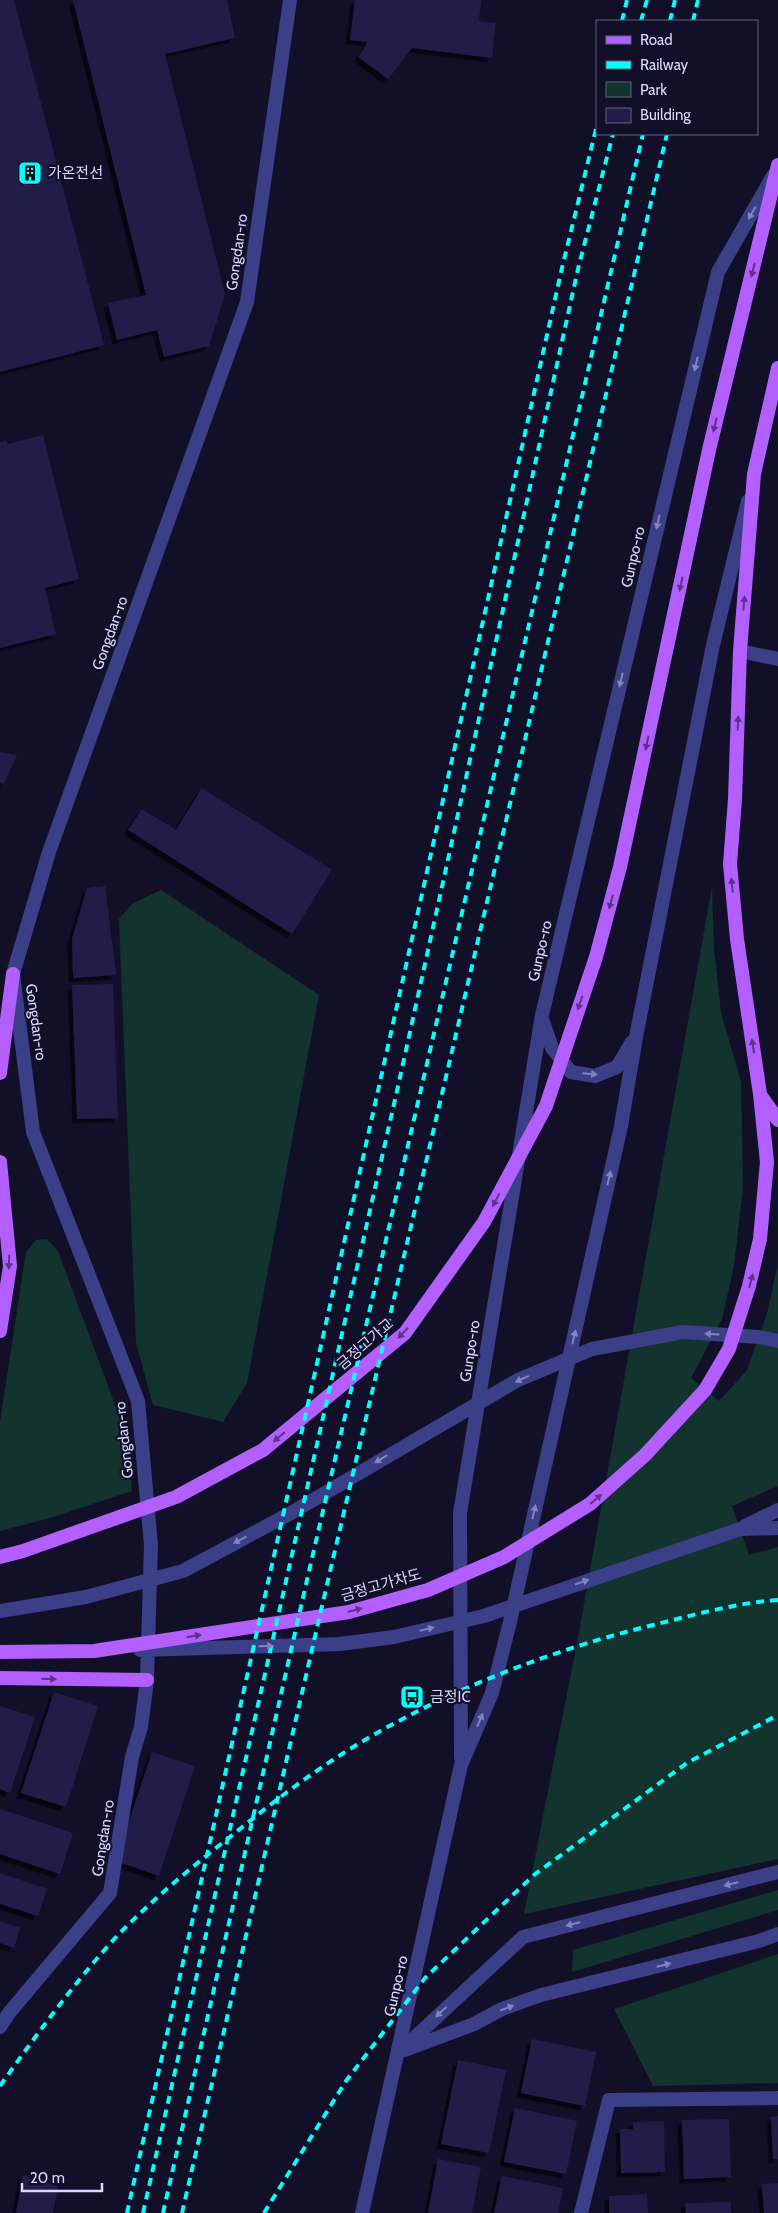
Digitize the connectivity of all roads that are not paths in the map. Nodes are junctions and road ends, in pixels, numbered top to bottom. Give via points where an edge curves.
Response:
1 (290, 0) edge
2 (777, 168) edge
3 (778, 368) edge
4 (754, 474) junction
5 (740, 652) junction
6 (778, 659) edge
7 (596, 957) joint
8 (13, 974) junction
9 (542, 1016) junction
10 (636, 1037) junction
11 (0, 1073) edge
12 (760, 1094) junction
13 (778, 1120) edge
14 (0, 1162) edge
15 (0, 1330) edge
16 (778, 1341) edge
17 (705, 1390) joint
18 (778, 1510) edge
19 (778, 1528) edge
20 (740, 1529) junction
21 (0, 1556) edge
22 (0, 1612) edge
23 (94, 1651) junction
24 (0, 1652) edge
25 (0, 1678) edge
26 (147, 1680) junction
27 (461, 1765) junction
28 (778, 1872) edge
29 (778, 1934) edge
30 (0, 2027) edge
31 (398, 2053) junction
32 (778, 2098) edge
33 (362, 2213) edge
34 (581, 2213) edge

1 - 8 street, Gongdan-ro via 247,302 49,852
2 -> 7 main road, Gunpo-ro via 709,450 620,867
2 -> 9 street, Gunpo-ro via 718,272
3 - 4 main road, Gunpo-ro
5 -> 4 main road, Gunpo-ro
4 - 10 street, Gunpo-ro via 713,645
5 - 6 street
12 -> 5 main road, Gunpo-ro via 737,939 730,864
7 -> 21 main road, 금정고가교 via 546,1106 484,1222 405,1333 263,1450 176,1497
8 - 11 main road
8 - 26 street, Gongdan-ro via 34,1132 138,1401 151,1545
9 -> 10 street via 552,1048 571,1072 596,1076 617,1066
9 - 27 street, Gunpo-ro via 460,1513
27 -> 10 street, Gunpo-ro via 492,1692 510,1622 621,1126
12 - 13 main road
17 -> 12 main road, Gunpo-ro via 729,1349 760,1239 767,1162
14 -> 15 main road via 10,1266
16 -> 22 street via 683,1332 592,1349 518,1380 291,1513 183,1571 86,1597
23 -> 17 main road, 금정고가차도 via 350,1612 428,1590 504,1557 590,1504 646,1455
18 - 20 street
19 - 20 street
23 -> 20 street via 340,1644 394,1637 484,1616
23 - 24 main road, 금정고가차도
25 -> 26 main road
26 - 30 street, Gongdan-ro via 110,1893
27 - 31 street, Gunpo-ro
28 -> 31 street via 524,1937
31 -> 29 street via 541,1995
31 - 33 street, Gunpo-ro
32 - 34 street via 609,2100

